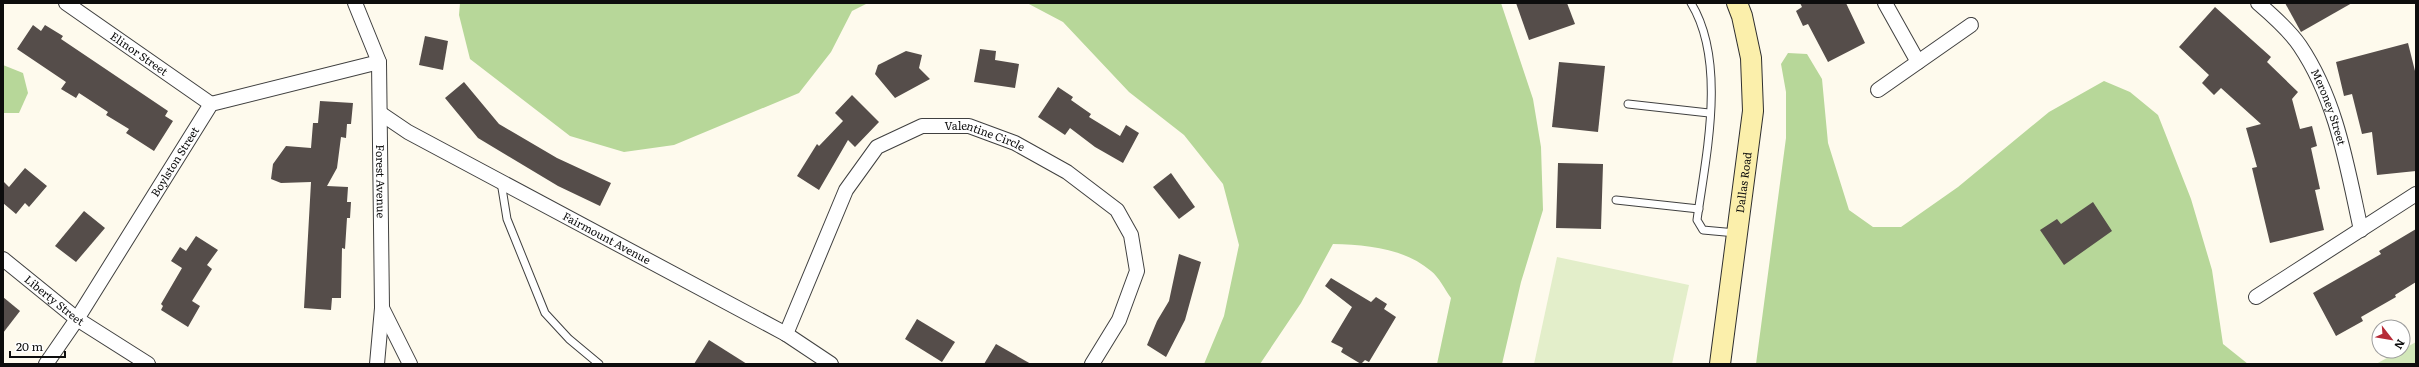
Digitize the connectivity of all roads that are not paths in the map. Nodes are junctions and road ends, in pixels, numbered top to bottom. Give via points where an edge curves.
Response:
1 (66, 3) edge
2 (355, 3) edge
3 (1691, 3) edge
4 (1737, 3) edge
5 (1885, 3) edge
6 (2258, 3) edge
7 (1971, 25) dead end
8 (379, 62) junction
9 (1918, 62) junction
10 (1878, 90) dead end
11 (211, 104) junction
12 (1628, 104) dead end
13 (380, 113) junction
14 (1709, 113) junction
15 (501, 182) junction
16 (2416, 194) edge
17 (1616, 200) dead end
18 (1699, 209) junction
19 (2361, 230) junction
20 (1737, 233) junction
21 (3, 259) edge
22 (2256, 297) dead end
23 (382, 308) junction
24 (77, 319) junction
25 (786, 334) junction
26 (46, 364) edge
27 (148, 364) edge
28 (377, 364) edge
29 (410, 364) edge
30 (599, 364) edge
31 (831, 364) edge
32 (1092, 364) edge
33 (1720, 364) edge

1 - 11 street, Elinor Street
2 - 8 street, Forest Avenue
3 - 14 lane via 1706,37 1711,64
4 - 20 street, Dallas Road via 1751,58 1753,111
5 - 9 street
6 - 19 street, Meroney Street via 2300,45 2320,80 2340,134
7 - 9 street
8 - 11 street
8 - 13 street, Forest Avenue
9 - 10 street
11 - 24 street, Boylston Street
12 - 14 lane
13 - 15 street, Fairmount Avenue via 408,132
13 - 23 street, Forest Avenue
14 - 18 lane
15 - 25 street, Fairmount Avenue
15 - 30 lane via 507,219 545,314 569,339
16 - 19 street
17 - 18 lane
18 - 20 lane via 1697,220 1703,230
19 - 22 street
20 - 33 street, Dallas Road
21 - 24 street, Liberty Street
23 - 28 street, Forest Avenue
23 - 29 street
24 - 26 street, Boylston Street
24 - 27 street, Liberty Street
25 - 31 street, Fairmount Avenue
25 - 32 street, Valentine Circle via 846,190 877,147 922,126 969,126 1015,143 1067,172 1117,210 1131,235 1137,271 1119,320

